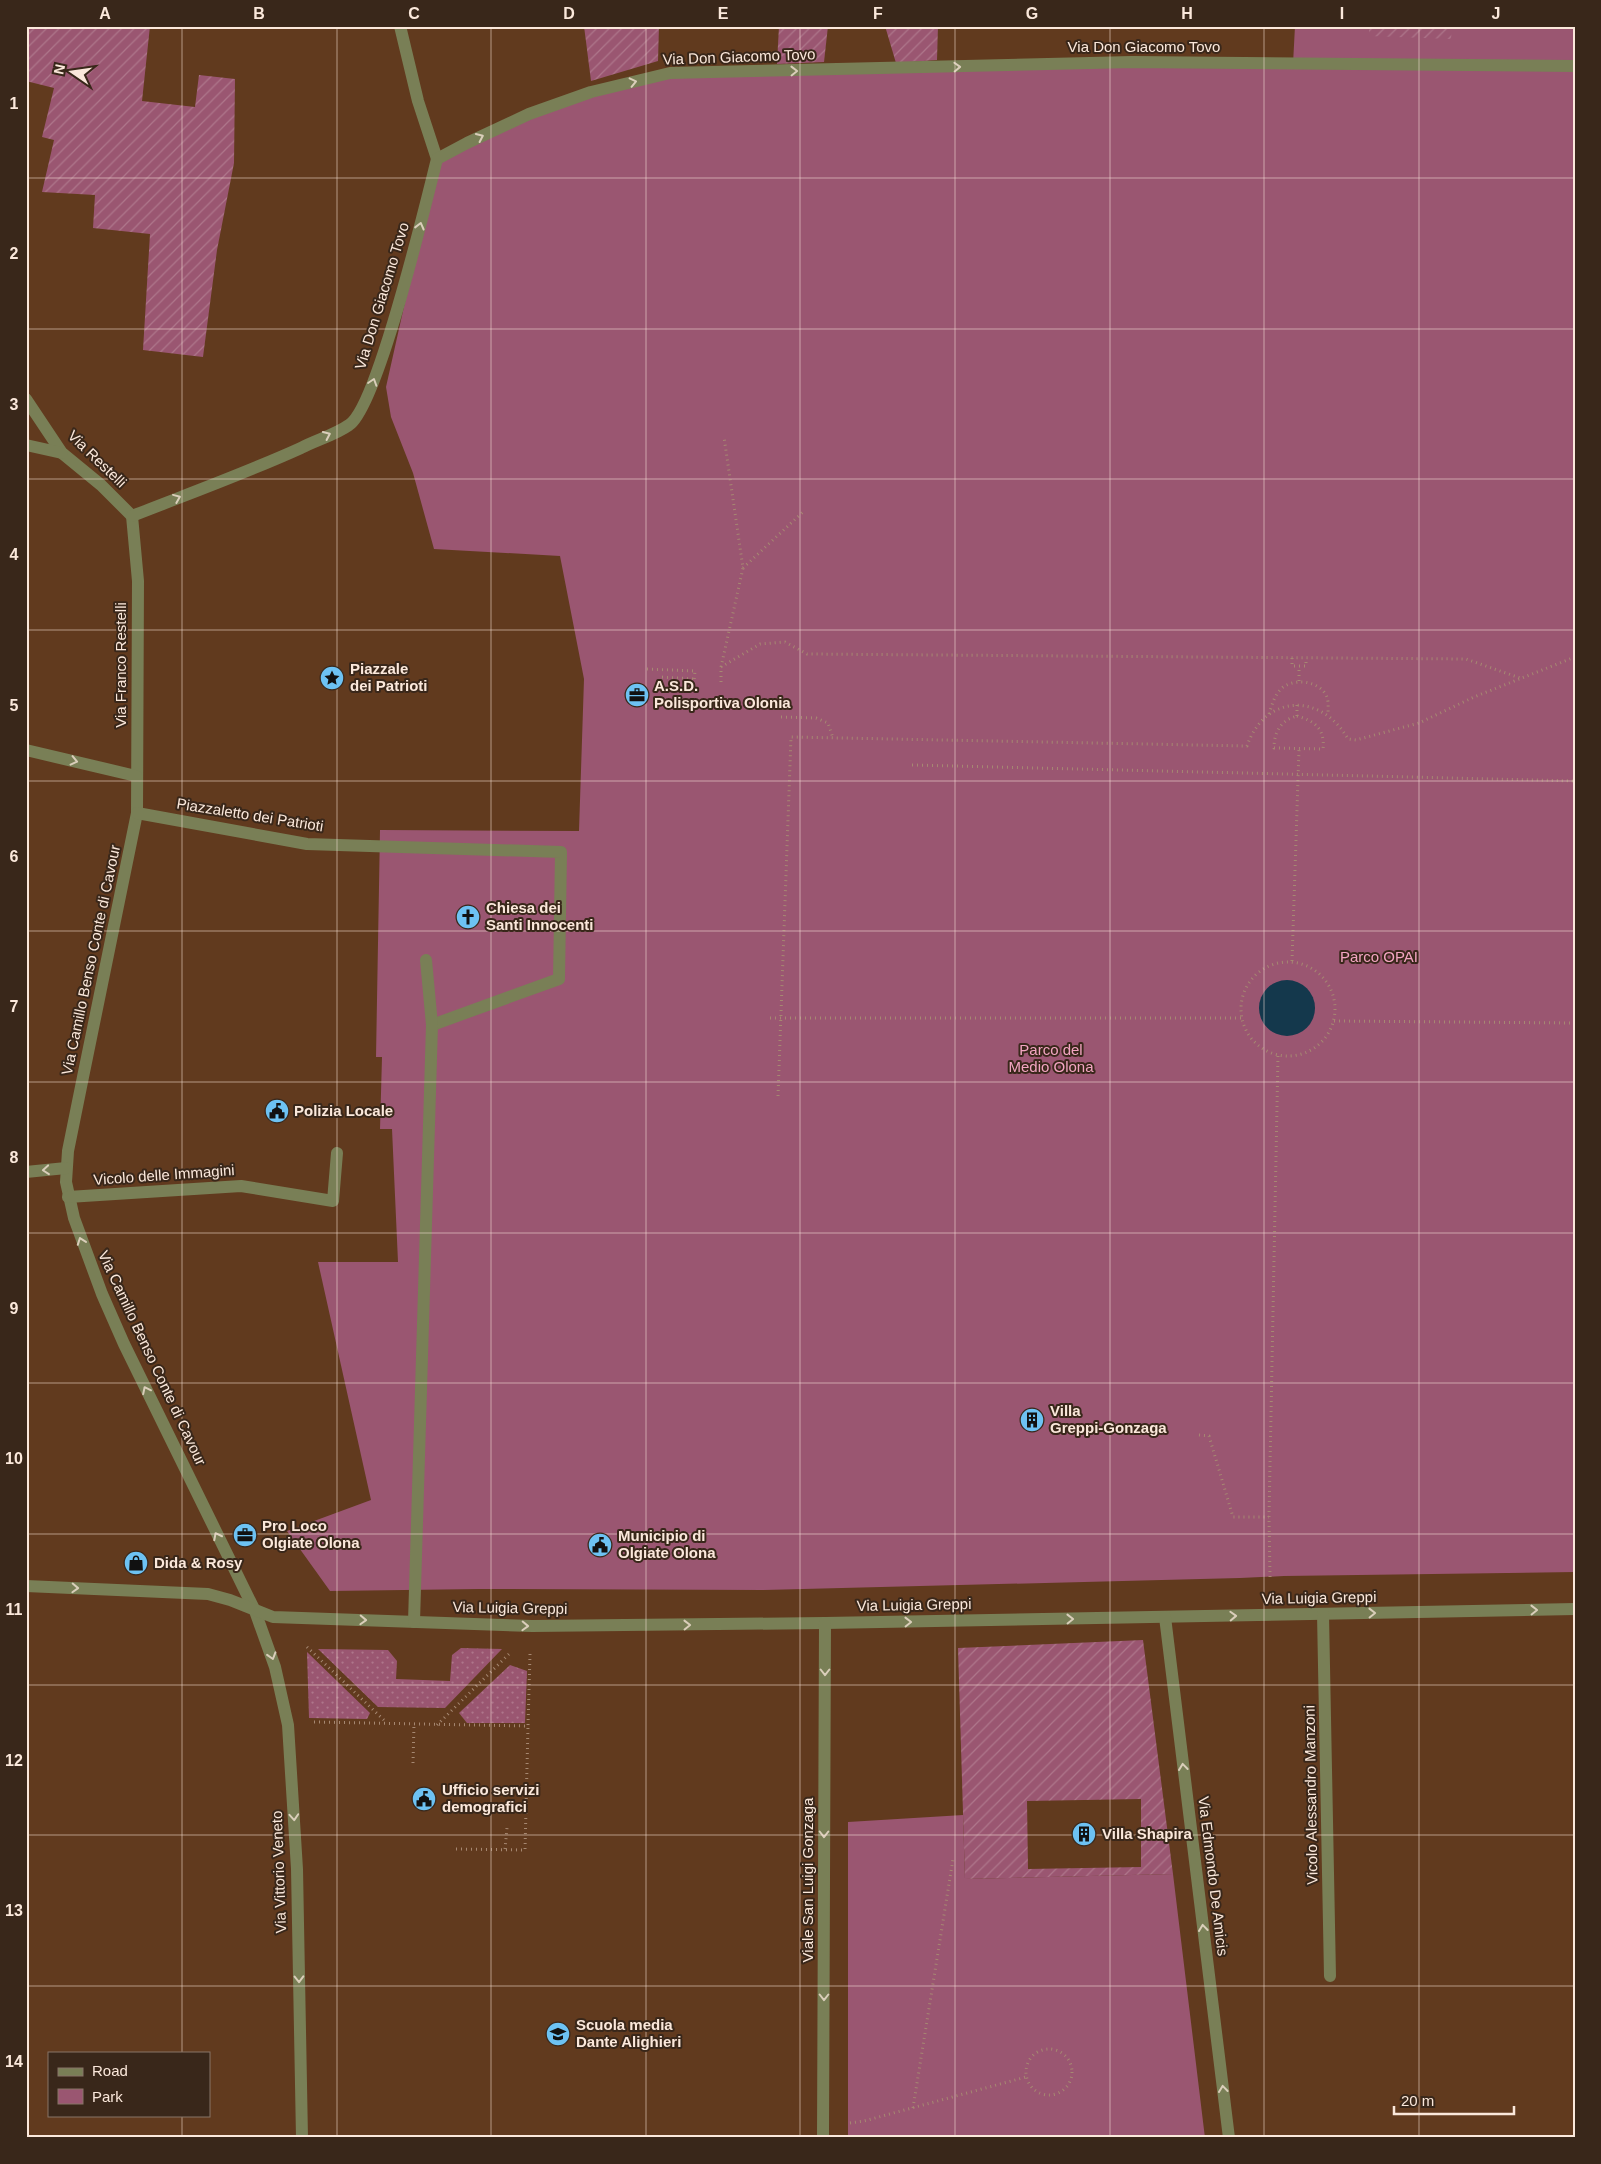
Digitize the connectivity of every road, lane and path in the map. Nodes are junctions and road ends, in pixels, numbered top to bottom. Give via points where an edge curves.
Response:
1 (400, 26) edge
2 (1575, 66) edge
3 (437, 160) junction
4 (26, 399) edge
5 (724, 437) dead end
6 (26, 445) edge
7 (62, 453) junction
8 (804, 511) dead end
9 (132, 516) junction
10 (743, 568) junction
11 (1575, 657) edge
12 (1292, 658) junction
13 (1306, 658) junction
14 (1299, 666) junction
15 (721, 667) junction
16 (647, 668) dead end
17 (1521, 678) junction
18 (660, 680) dead end
19 (1299, 681) junction
20 (721, 682) dead end
21 (1297, 705) junction
22 (1269, 714) junction
23 (1328, 714) junction
24 (1297, 716) junction
25 (781, 717) dead end
26 (833, 738) junction
27 (1299, 749) junction
28 (26, 750) edge
29 (912, 765) dead end
30 (1298, 775) junction
31 (136, 776) junction
32 (1575, 781) edge
33 (138, 813) junction
34 (426, 960) dead end
35 (1292, 961) junction
36 (770, 1018) dead end
37 (781, 1018) junction
38 (1242, 1018) junction
39 (1334, 1021) junction
40 (1575, 1023) edge
41 (432, 1025) junction
42 (1278, 1055) junction
43 (778, 1096) dead end
44 (337, 1153) dead end
45 (66, 1168) junction
46 (26, 1172) edge
47 (68, 1197) junction
48 (1199, 1435) dead end
49 (1269, 1517) junction
50 (1270, 1577) dead end
51 (26, 1586) edge
52 (1575, 1610) edge
53 (255, 1611) junction
54 (1323, 1614) junction
55 (1165, 1618) junction
56 (414, 1622) junction
57 (825, 1623) junction
58 (303, 1643) dead end
59 (531, 1644) dead end
60 (512, 1651) dead end
61 (306, 1722) dead end
62 (386, 1723) junction
63 (414, 1724) junction
64 (437, 1725) junction
65 (528, 1726) junction
66 (413, 1763) dead end
67 (507, 1828) dead end
68 (456, 1849) dead end
69 (506, 1849) junction
70 (953, 1859) dead end
71 (1330, 1976) dead end
72 (1026, 2077) junction
73 (913, 2108) junction
74 (848, 2124) dead end
75 (302, 2138) edge
76 (824, 2138) edge
77 (1229, 2138) edge

1 - 3 street via 418,101
3 -> 2 street, Via Don Giacomo Tovo via 530,114 592,92 670,73 1132,62
9 -> 3 street, Via Don Giacomo Tovo via 272,461 351,424 370,393 386,345
4 - 7 street, Via Restelli
5 - 10 path
6 - 7 street
7 - 9 street, Via Restelli via 102,485
8 - 10 path
9 - 31 street, Via Franco Restelli via 138,581
10 - 15 path
11 - 17 path
12 - 13 path
12 - 14 path via 1292,666
12 - 15 path via 807,654 785,642 760,644
13 - 14 path via 1306,666
13 - 17 path via 1466,659
14 - 19 path
15 - 20 path
16 - 18 path via 694,671 694,680 660,677
17 - 23 path via 1419,723 1356,740 1348,739
19 - 22 path via 1281,688
19 - 23 path via 1318,687 1325,693
21 - 22 path
21 - 23 path
21 - 24 path
22 - 26 path via 1259,723 1247,746
24 - 27 path via 1289,718 1277,731 1274,748
24 - 27 path via 1313,722 1323,735 1323,748
25 - 26 path via 816,718 828,723
26 - 37 path via 791,736
27 - 30 path
28 -> 31 street
29 - 30 path
30 - 32 path
30 - 35 path
31 - 33 street, Via Franco Restelli
33 - 41 street, Piazzaletto dei Patrioti via 307,844 561,852 559,979
33 - 45 street, Via Camillo Benso Conte di Cavour
34 - 41 street
35 - 38 path via 1278,962 1252,977 1241,1004
35 - 39 path via 1308,965 1322,974 1331,988 1335,1004
36 - 37 path
37 - 38 path
37 - 43 path
38 - 42 path via 1254,1042
39 - 40 path
39 - 42 path via 1319,1045 1293,1056
41 - 56 street
42 - 49 path
44 - 47 street, Vicolo delle Immagini via 333,1201 241,1186
45 -> 46 street
45 - 47 street, Via Camillo Benso Conte di Cavour
53 -> 47 street, Via Camillo Benso Conte di Cavour via 124,1344 87,1256
48 - 49 path via 1209,1436 1233,1517
49 - 50 path
51 -> 53 street, Via Luigia Greppi via 202,1593
54 -> 52 street, Via Luigia Greppi
53 -> 56 street, Via Luigia Greppi via 273,1617
53 -> 75 street, Via Vittorio Veneto via 275,1667 288,1726 297,1869
55 -> 54 street, Via Luigia Greppi
54 - 71 street, Vicolo Alessandro Manzoni
57 -> 55 street, Via Luigia Greppi
77 -> 55 street, Via Edmondo De Amicis
56 -> 57 street, Via Luigia Greppi via 532,1626
57 -> 76 street, Viale San Luigi Gonzaga
58 - 62 path
59 - 65 path
60 - 64 path
61 - 62 path
62 - 63 path
63 - 64 path
63 - 66 path
64 - 65 path
65 - 69 path via 525,1850
67 - 69 path
68 - 69 path
70 - 73 path
72 - 72 path via 1034,2090 1048,2096 1056,2095 1068,2085 1072,2070 1066,2056 1045,2049 1027,2062
72 - 73 path
73 - 74 path

